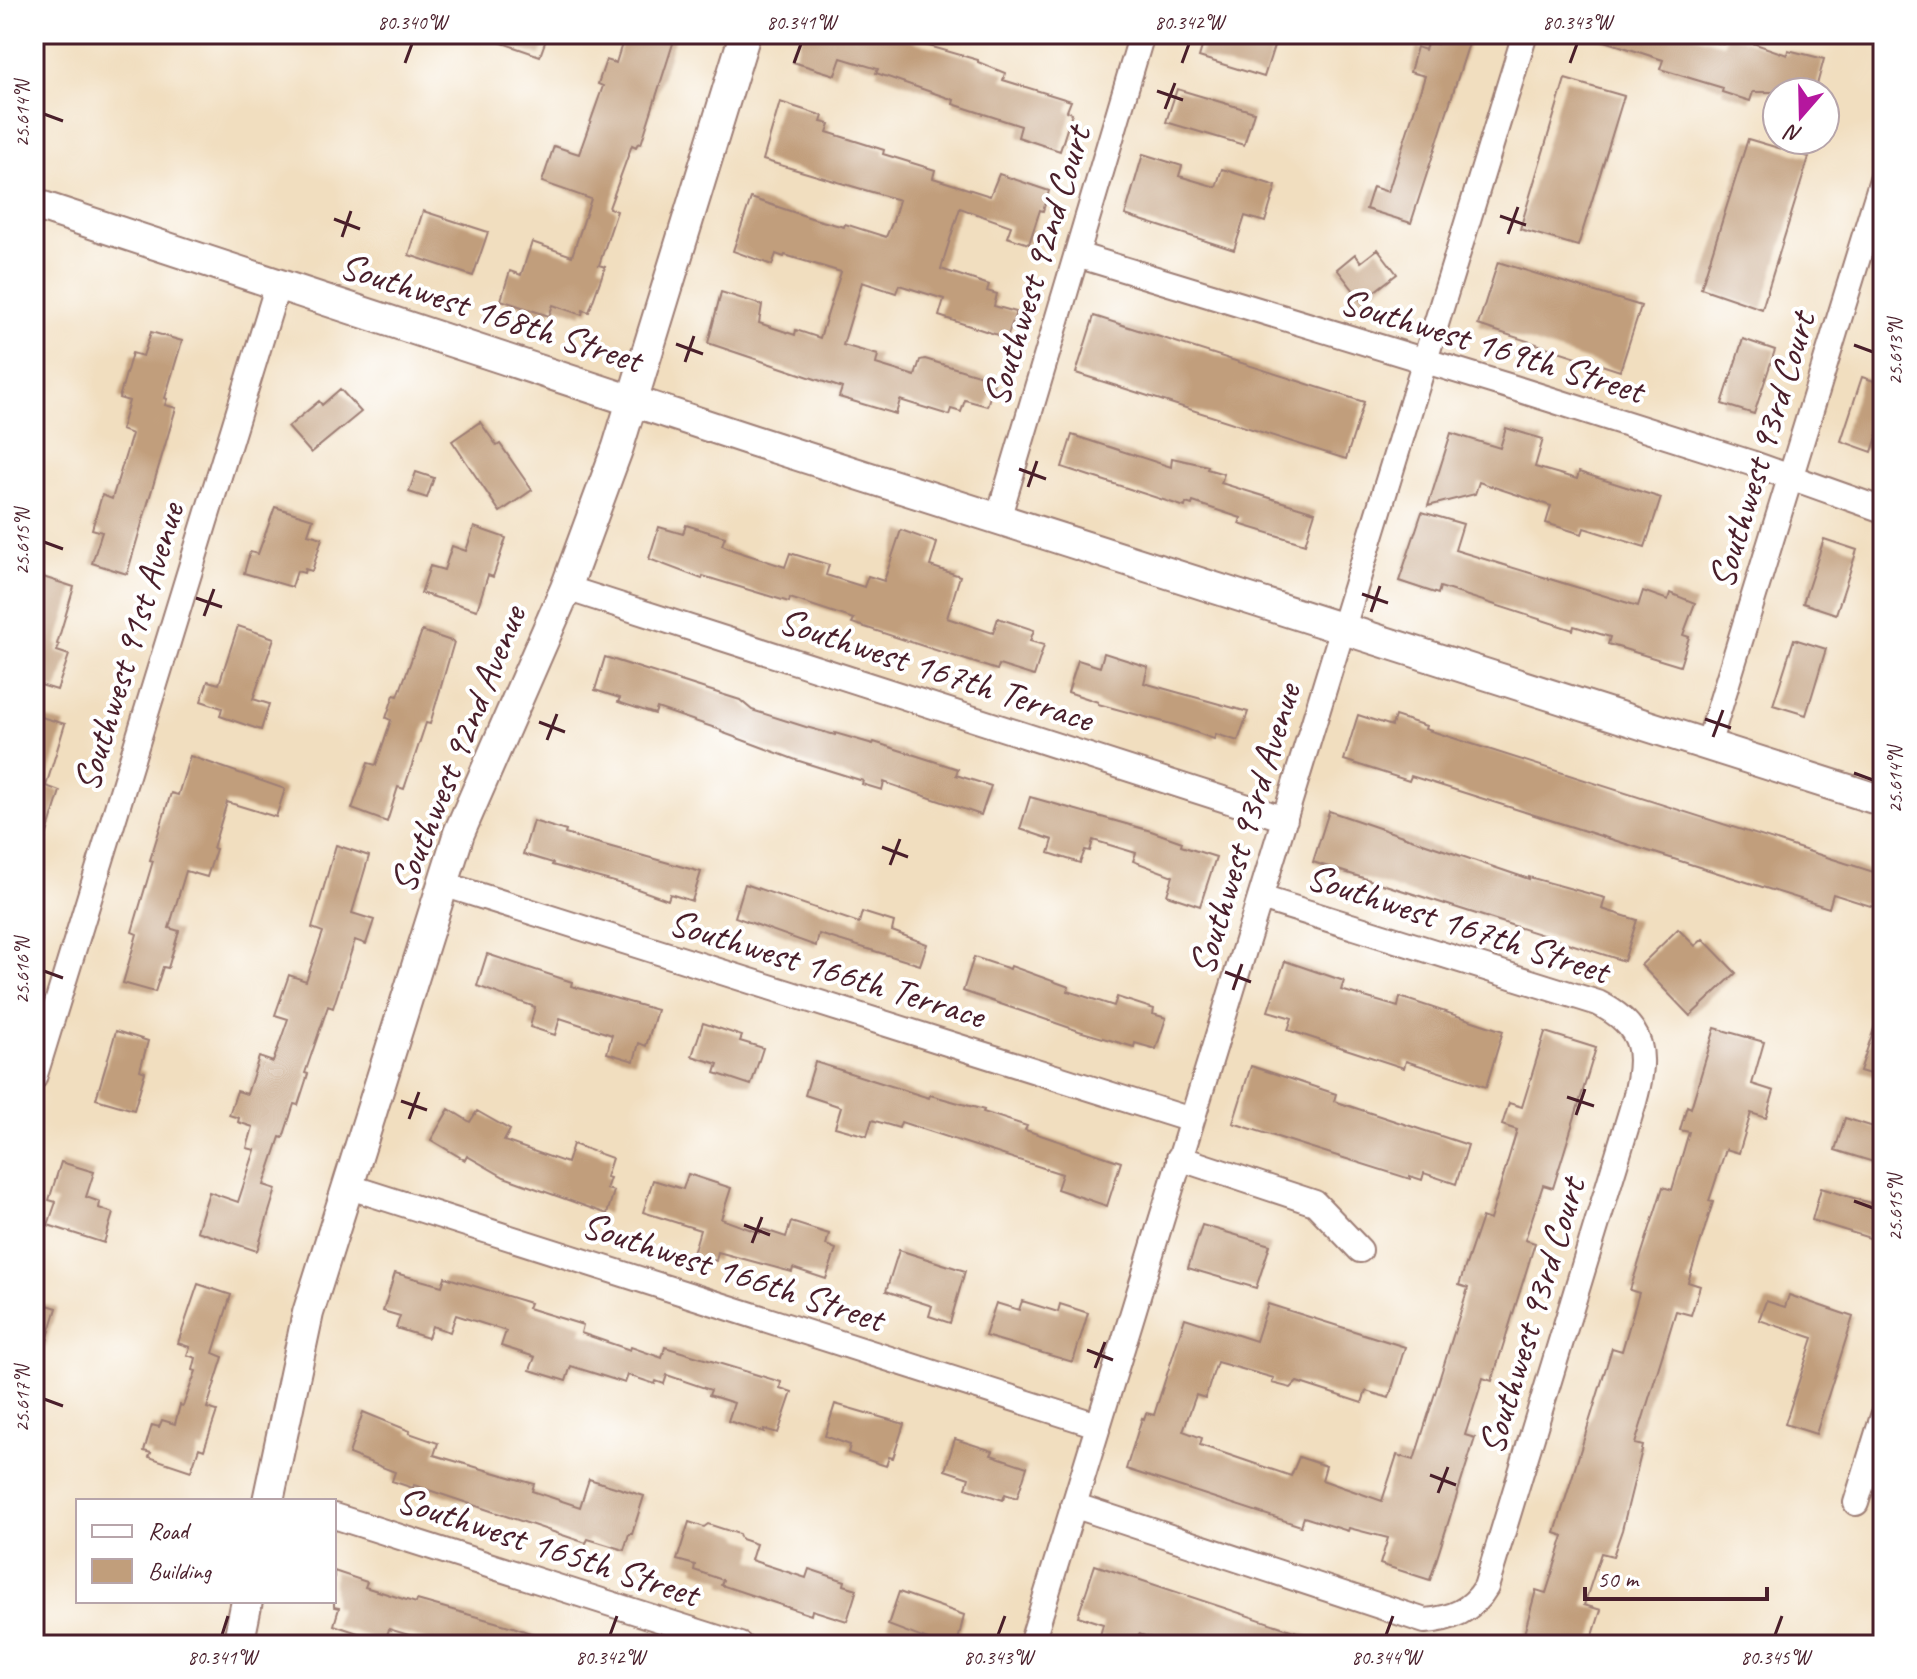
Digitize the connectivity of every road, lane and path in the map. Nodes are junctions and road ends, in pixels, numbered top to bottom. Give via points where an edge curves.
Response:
1 (745, 34) edge
2 (1142, 34) edge
3 (1525, 34) edge
4 (1883, 176) edge
5 (34, 204) edge
6 (1077, 255) junction
7 (278, 284) junction
8 (1426, 361) junction
9 (631, 401) junction
10 (1791, 476) junction
11 (1883, 510) edge
12 (998, 519) junction
13 (566, 588) junction
14 (1343, 629) junction
15 (1708, 745) junction
16 (1883, 801) edge
17 (1285, 819) junction
18 (443, 884) junction
19 (1261, 898) junction
20 (1629, 1023) joint
21 (34, 1078) edge
22 (1191, 1120) junction
23 (1179, 1158) junction
24 (347, 1186) junction
25 (1360, 1250) dead end
26 (1883, 1416) edge
27 (1097, 1425) junction
28 (273, 1499) edge
29 (1856, 1503) dead end
30 (1073, 1505) junction
31 (336, 1517) edge
32 (247, 1603) edge
33 (238, 1645) edge
34 (740, 1645) edge
35 (1031, 1645) edge

1 - 9 street, Southwest 92nd Avenue
2 - 6 street, Southwest 92nd Court
3 - 8 street, Southwest 93rd Avenue
4 - 10 street, Southwest 93rd Court
5 - 7 street, Southwest 168th Street
6 - 8 street, Southwest 169th Street
6 - 12 street, Southwest 92nd Court
7 - 9 street, Southwest 168th Street
7 - 21 street, Southwest 91st Avenue
8 - 10 street, Southwest 169th Street
8 - 14 street, Southwest 93rd Avenue
9 - 12 street, Southwest 168th Street
9 - 13 street, Southwest 92nd Avenue
10 - 11 street, Southwest 169th Street
10 - 15 street, Southwest 93rd Court
12 - 14 street, Southwest 168th Street
13 - 17 street, Southwest 167th Terrace
13 - 18 street, Southwest 92nd Avenue via 464,819
14 - 15 street, Southwest 168th Street
14 - 17 street, Southwest 93rd Avenue
15 - 16 street, Southwest 168th Street
17 - 19 street, Southwest 93rd Avenue
18 - 22 street, Southwest 166th Terrace
18 - 24 street, Southwest 92nd Avenue
19 - 20 street, Southwest 167th Street via 1598,1003
19 - 22 street, Southwest 93rd Avenue
20 - 30 street, Southwest 93rd Court via 1642,1057 1634,1102 1486,1587 1473,1604 1454,1616 1416,1620
22 - 23 street, Southwest 93rd Avenue
23 - 25 street via 1315,1203
23 - 27 street, Southwest 93rd Avenue
24 - 27 street, Southwest 166th Street
24 - 28 street, Southwest 92nd Avenue via 308,1313
26 - 29 street
27 - 30 street, Southwest 93rd Avenue
30 - 35 street, Southwest 93rd Avenue
31 - 34 street, Southwest 165th Street
32 - 33 street

